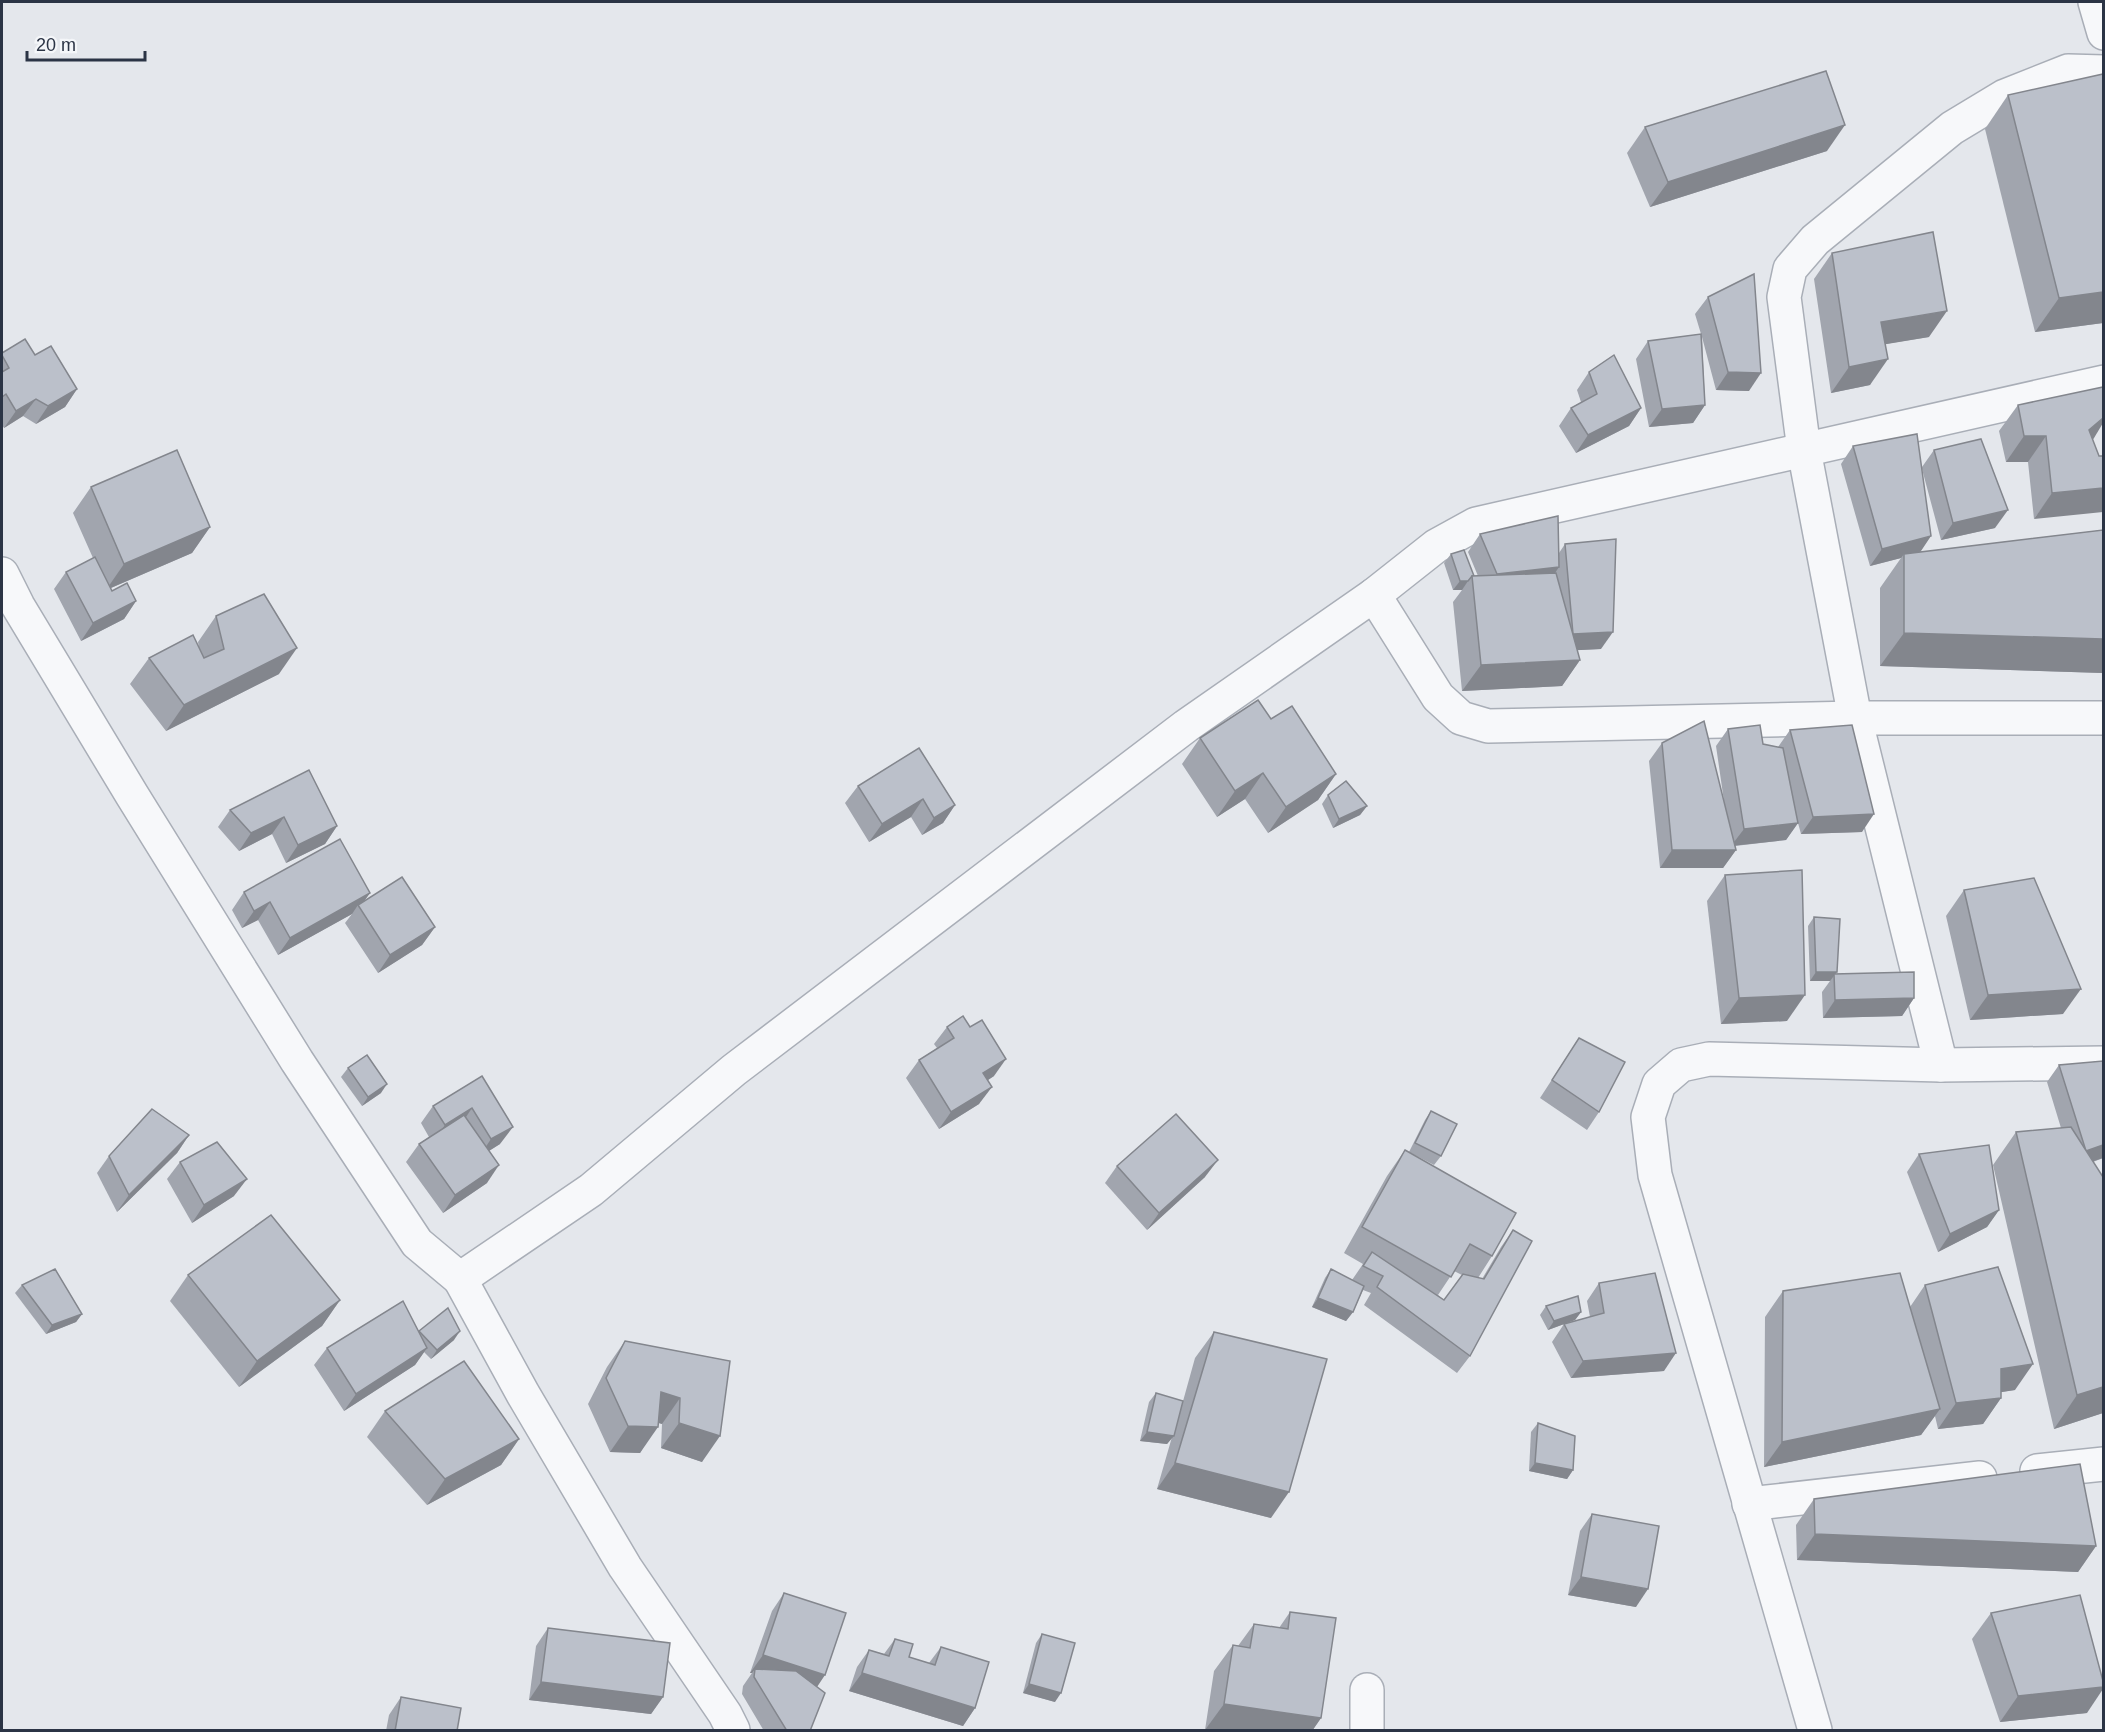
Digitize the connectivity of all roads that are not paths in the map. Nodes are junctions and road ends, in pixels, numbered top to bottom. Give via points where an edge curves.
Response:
1 (2095, 2) edge
2 (2103, 33) edge
3 (2103, 72) edge
4 (2103, 382) edge
5 (1804, 450) junction
6 (2, 574) edge
7 (1374, 595) junction
8 (1855, 718) junction
9 (2103, 718) edge
10 (2103, 1063) edge
11 (1941, 1065) junction
12 (460, 1279) junction
13 (2103, 1464) edge
14 (1749, 1504) junction
15 (1367, 1690) dead end
16 (734, 1731) edge
17 (1367, 1731) edge
18 (1815, 1731) edge

1 - 2 street
3 - 5 street via 2068,71 2005,96 1952,128 1815,240 1790,269 1784,297
4 - 5 street
5 - 7 street via 1476,524 1436,546
5 - 8 street
6 - 12 street via 132,795 297,1061 417,1243
7 - 8 street via 1438,697 1461,718 1488,726
7 - 12 street via 1186,726 734,1070 591,1190
8 - 9 street
8 - 11 street
10 - 11 street
11 - 14 street via 1709,1059 1681,1065 1659,1084 1648,1117 1655,1175
12 - 16 street via 625,1567
13 - 14 street
14 - 18 street
15 - 17 street

